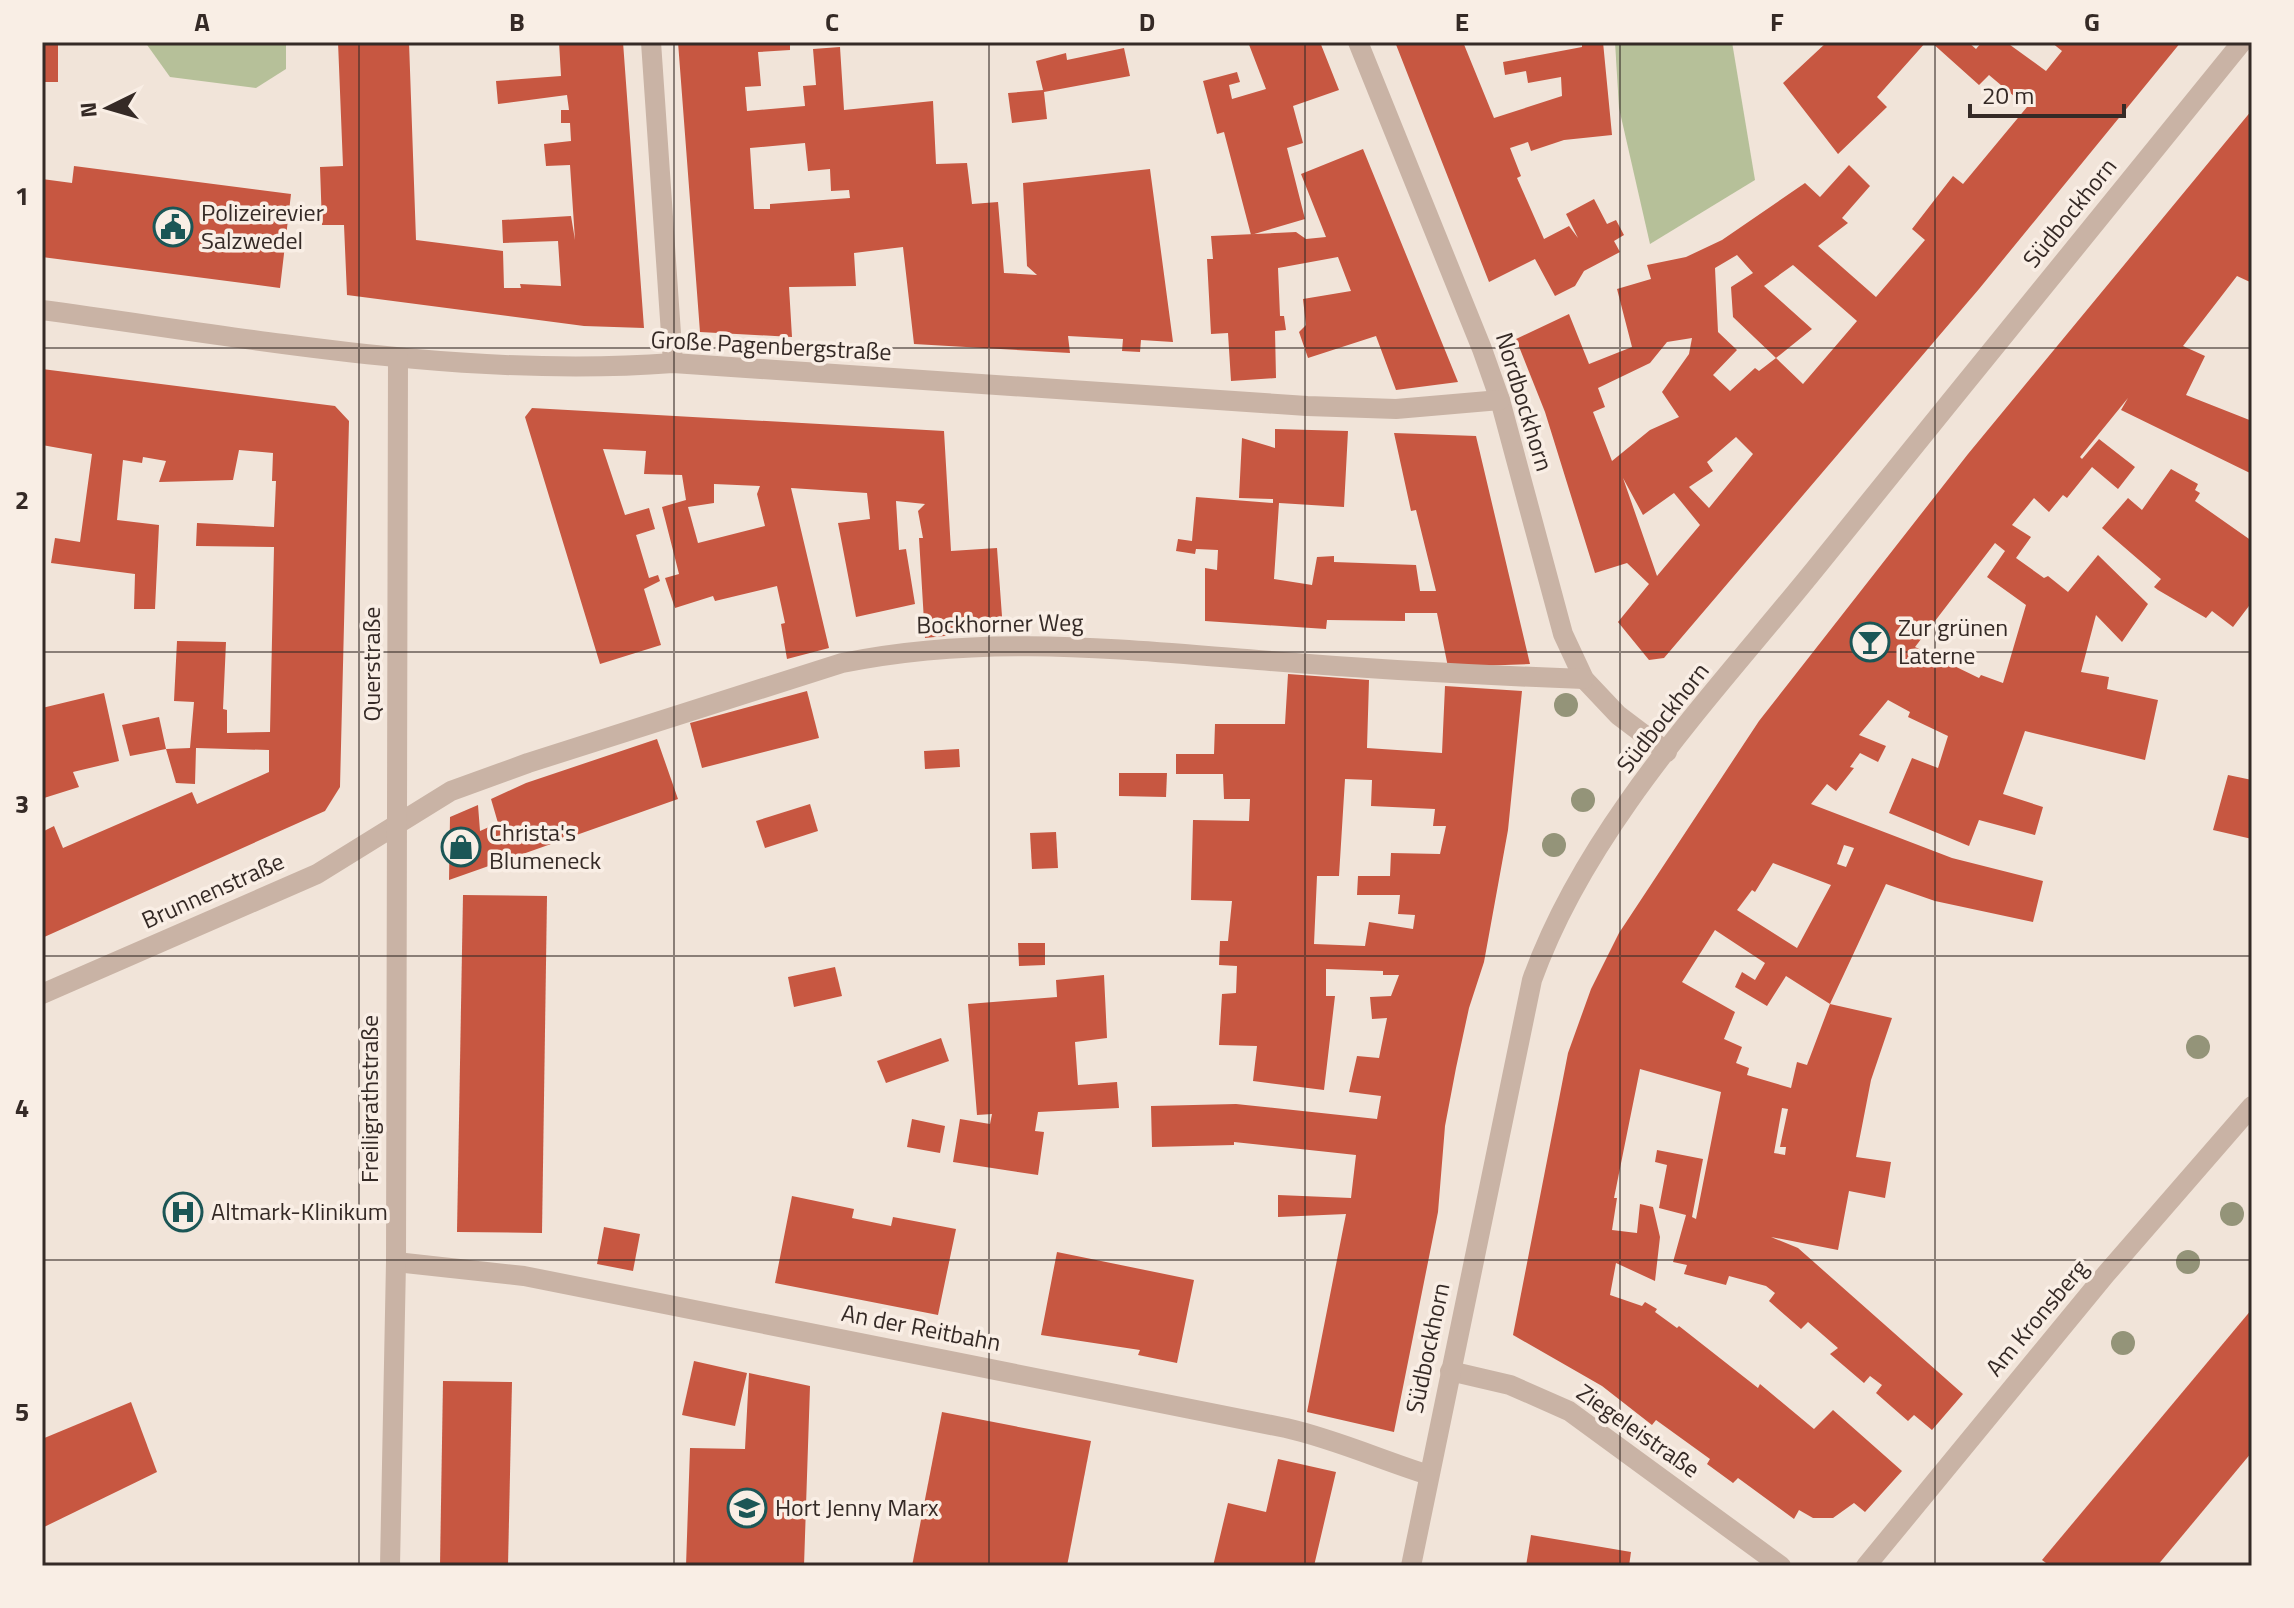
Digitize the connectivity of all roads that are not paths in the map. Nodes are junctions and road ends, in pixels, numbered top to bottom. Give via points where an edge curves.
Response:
1 (651, 42) edge
2 (1358, 42) edge
3 (2242, 42) edge
4 (42, 310) edge
5 (398, 358) junction
6 (673, 363) junction
7 (1500, 400) junction
8 (1584, 679) junction
9 (1667, 752) junction
10 (398, 825) junction
11 (42, 994) edge
12 (2252, 1106) edge
13 (396, 1262) junction
14 (1450, 1371) junction
15 (1429, 1475) junction
16 (390, 1566) edge
17 (1411, 1566) edge
18 (1781, 1566) edge
19 (1866, 1566) edge

1 - 6 street
2 - 7 street, Nordbockhorn
3 - 9 street, Südbockhorn
4 - 5 street, Große Pagenbergstraße
5 - 6 street, Große Pagenbergstraße via 614,367
5 - 10 street, Querstraße
6 - 7 street, Große Pagenbergstraße via 1307,406 1396,409
7 - 8 street, Nordbockhorn via 1563,634
8 - 9 street, Nordbockhorn via 1618,715
8 - 10 street, Bockhorner Weg via 1435,674 1051,644 889,653 842,663 528,763 451,791
9 - 14 street, Südbockhorn via 1574,883 1532,980
10 - 11 street, Brunnenstraße via 317,874
10 - 13 street, Freiligrathstraße
12 - 19 street, Am Kronsberg
13 - 15 street, An der Reitbahn via 524,1276 1286,1428
13 - 16 street, Freiligrathstraße
14 - 15 street, Südbockhorn
14 - 18 street, Ziegeleistraße via 1510,1385 1569,1411
15 - 17 street, Südbockhorn

